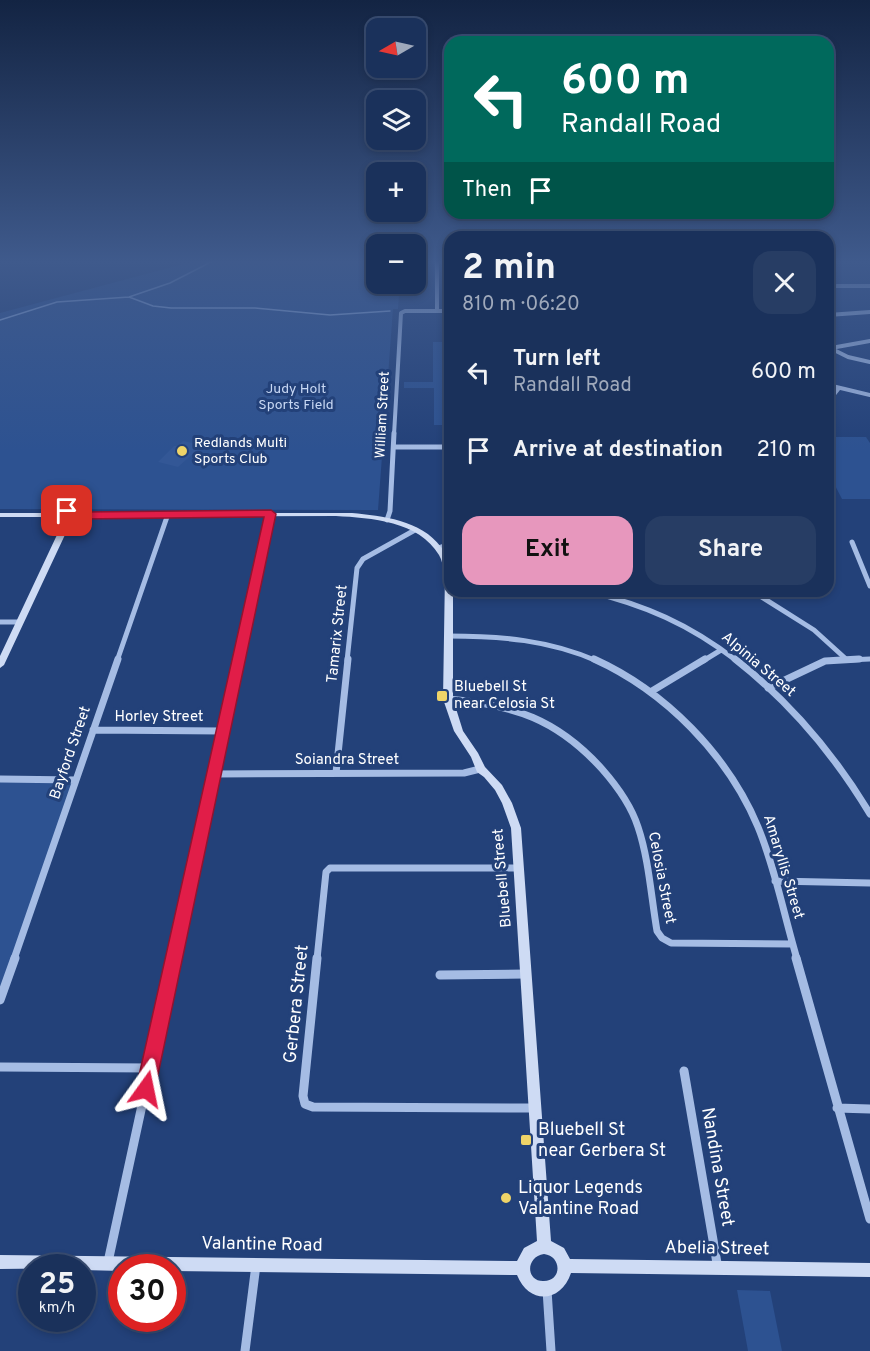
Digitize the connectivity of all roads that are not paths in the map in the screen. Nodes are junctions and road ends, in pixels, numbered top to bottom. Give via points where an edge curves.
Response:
1 (401, 325) edge
2 (870, 341) edge
3 (834, 347) edge
4 (834, 350) edge
5 (870, 362) edge
6 (834, 387) edge
7 (838, 388) junction
8 (834, 394) edge
9 (870, 395) edge
10 (394, 447) junction
11 (444, 447) edge
12 (168, 514) junction
13 (271, 514) junction
14 (0, 515) edge
15 (65, 518) junction
16 (387, 520) junction
17 (415, 530) junction
18 (852, 542) dead end
19 (444, 546) edge
20 (438, 548) junction
21 (444, 558) edge
22 (870, 586) edge
23 (449, 597) edge
24 (607, 597) edge
25 (762, 597) edge
26 (0, 622) edge
27 (20, 622) junction
28 (448, 636) junction
29 (721, 650) junction
30 (846, 659) junction
31 (870, 659) edge
32 (0, 665) edge
33 (768, 688) junction
34 (651, 692) junction
35 (448, 699) junction
36 (93, 730) junction
37 (223, 731) junction
38 (480, 769) junction
39 (336, 773) junction
40 (214, 774) junction
41 (0, 779) edge
42 (76, 780) junction
43 (870, 814) edge
44 (518, 868) junction
45 (775, 882) junction
46 (870, 883) edge
47 (792, 944) junction
48 (525, 974) junction
49 (440, 975) dead end
50 (0, 1000) edge
51 (0, 1067) edge
52 (150, 1068) junction
53 (684, 1071) dead end
54 (533, 1108) junction
55 (837, 1108) junction
56 (870, 1109) edge
57 (870, 1219) edge
58 (544, 1246) junction
59 (110, 1254) edge
60 (0, 1262) edge
61 (108, 1263) edge
62 (186, 1264) edge
63 (256, 1264) junction
64 (564, 1266) junction
65 (524, 1268) junction
66 (718, 1269) junction
67 (870, 1270) edge
68 (547, 1290) junction
69 (245, 1351) edge
70 (551, 1351) edge

1 - 10 street, William Street
2 - 3 street
4 - 5 street
6 - 7 street
7 - 8 street
7 - 9 street
10 - 11 street
10 - 16 street, William Street
12 - 13 street
12 - 15 street via 80,515 73,510
12 - 36 street, Bayford Street
13 - 16 street via 352,514
13 - 37 street
14 - 15 street
15 - 27 street
16 - 17 street
17 - 20 street
17 - 39 street, Tamarix Street via 363,559 357,568
18 - 22 street
19 - 20 street
20 - 21 street, Bluebell Street
23 - 28 street, Bluebell Street
24 - 29 street, Alpinia Street via 658,612
25 - 30 street via 810,627
26 - 27 street
27 - 32 street
28 - 34 street, Amaryllis Street via 541,643 592,659
28 - 35 street, Bluebell Street
29 - 33 street, Alpinia Street
29 - 34 street
30 - 31 street
30 - 33 street via 825,661
33 - 43 street, Alpinia Street via 834,758
34 - 45 street, Amaryllis Street via 691,728 731,776 753,814
35 - 38 street, Bluebell Street via 452,716
35 - 47 street, Celosia Street via 497,703 530,714 564,732 592,756 623,797 637,825 657,931 662,938 671,943
36 - 37 street, Horley Street
36 - 42 street, Bayford Street
37 - 40 street
38 - 39 street, Soiandra Street via 465,773
38 - 44 street, Bluebell Street via 491,777 508,803 516,828
39 - 40 street, Soiandra Street
40 - 52 street
41 - 42 street
42 - 50 street, Bayford Street
44 - 48 street, Bluebell Street
44 - 54 street, Gerbera Street via 330,868 326,872 303,1096 305,1104 313,1107
45 - 46 street
45 - 47 street, Amaryllis Street
47 - 55 street, Amaryllis Street
48 - 49 street
48 - 54 street, Bluebell Street
51 - 52 street
52 - 59 street
53 - 66 street, Nandina Street
54 - 58 street, Bluebell Street
55 - 56 street
55 - 57 street, Amaryllis Street
58 - 64 street via 556,1252
58 - 65 street via 531,1249
60 - 61 street, Valantine Road
62 - 63 street, Valantine Road
63 - 65 street, Valantine Road
63 - 69 street
64 - 66 street, Abelia Street
64 - 68 street via 562,1279
65 - 68 street via 534,1287
66 - 67 street, Abelia Street
68 - 70 street

